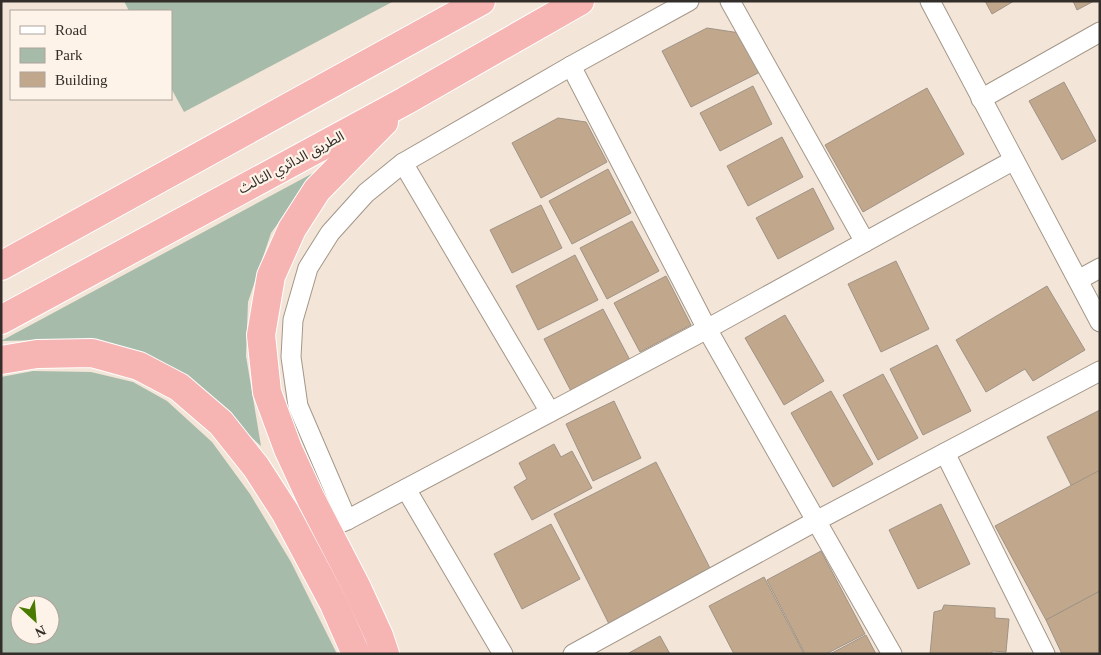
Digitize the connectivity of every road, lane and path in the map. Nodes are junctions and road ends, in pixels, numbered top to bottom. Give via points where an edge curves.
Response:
1 (481, 1) edge
2 (580, 1) edge
3 (689, 1) edge
4 (730, 1) edge
5 (930, 1) edge
6 (1100, 32) edge
7 (571, 66) junction
8 (981, 99) junction
9 (405, 101) junction
10 (1014, 160) junction
11 (404, 163) junction
12 (865, 242) junction
13 (1, 266) edge
14 (1100, 268) edge
15 (1078, 280) junction
16 (1, 320) edge
17 (1100, 322) edge
18 (707, 329) junction
19 (1, 360) edge
20 (1100, 371) edge
21 (550, 412) junction
22 (945, 453) junction
23 (406, 489) junction
24 (816, 521) junction
25 (336, 524) junction
26 (356, 654) edge
27 (385, 654) edge
28 (503, 654) edge
29 (573, 654) edge
30 (892, 654) edge
31 (1045, 654) edge

1 - 13 highway
2 - 9 highway, الطريق الدائري الثالث
3 - 7 street
4 - 12 street
5 - 8 street
6 - 8 street
7 - 11 street
7 - 18 street
8 - 10 street
9 - 16 highway, الطريق الدائري الثالث
9 - 25 highway via 317,190 292,229 271,276 261,334 267,392 288,450
10 - 12 street
10 - 15 street
11 - 21 street
11 - 25 street via 366,193 330,233 308,268 293,320 291,356 298,406
12 - 18 street
14 - 15 street
15 - 17 street
18 - 21 street
18 - 24 street
19 - 26 highway via 37,354 92,354 140,366 179,387 221,423 256,466 285,512 334,604
20 - 22 street
21 - 23 street
22 - 24 street
22 - 31 street
23 - 25 street
23 - 28 street
24 - 29 street
24 - 30 street
25 - 27 highway via 357,588

